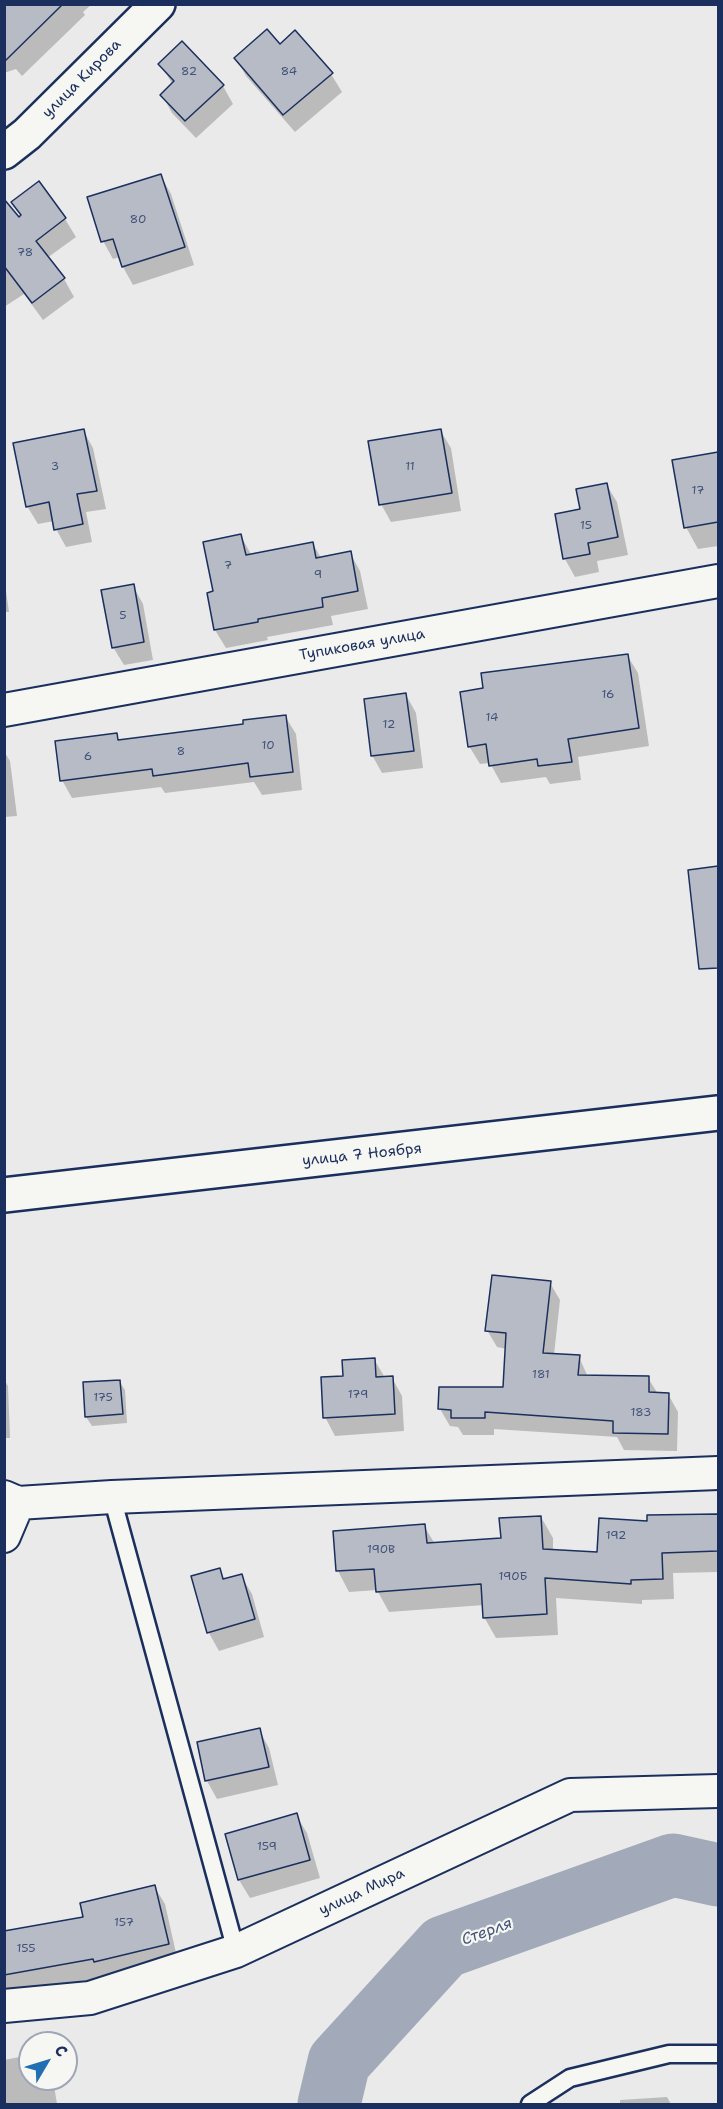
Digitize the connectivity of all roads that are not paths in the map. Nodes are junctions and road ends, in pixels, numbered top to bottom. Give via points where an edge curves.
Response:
1 (158, 4) edge
2 (4, 152) edge
3 (718, 581) edge
4 (4, 710) edge
5 (718, 1113) edge
6 (4, 1195) edge
7 (718, 1473) edge
8 (112, 1497) junction
9 (11, 1500) edge
10 (4, 1536) edge
11 (718, 1791) edge
12 (236, 1951) junction
13 (4, 2006) edge
14 (718, 2054) edge
15 (530, 2104) edge

1 - 2 main road, улица Кирова
3 - 4 street, Тупиковая улица
5 - 6 main road, улица 7 Ноября
7 - 8 street
8 - 9 street
8 - 12 lane
9 - 10 street
11 - 12 street, улица Мира via 570,1795
12 - 13 street, улица Мира via 90,1998
14 - 15 lane via 669,2054 570,2078

